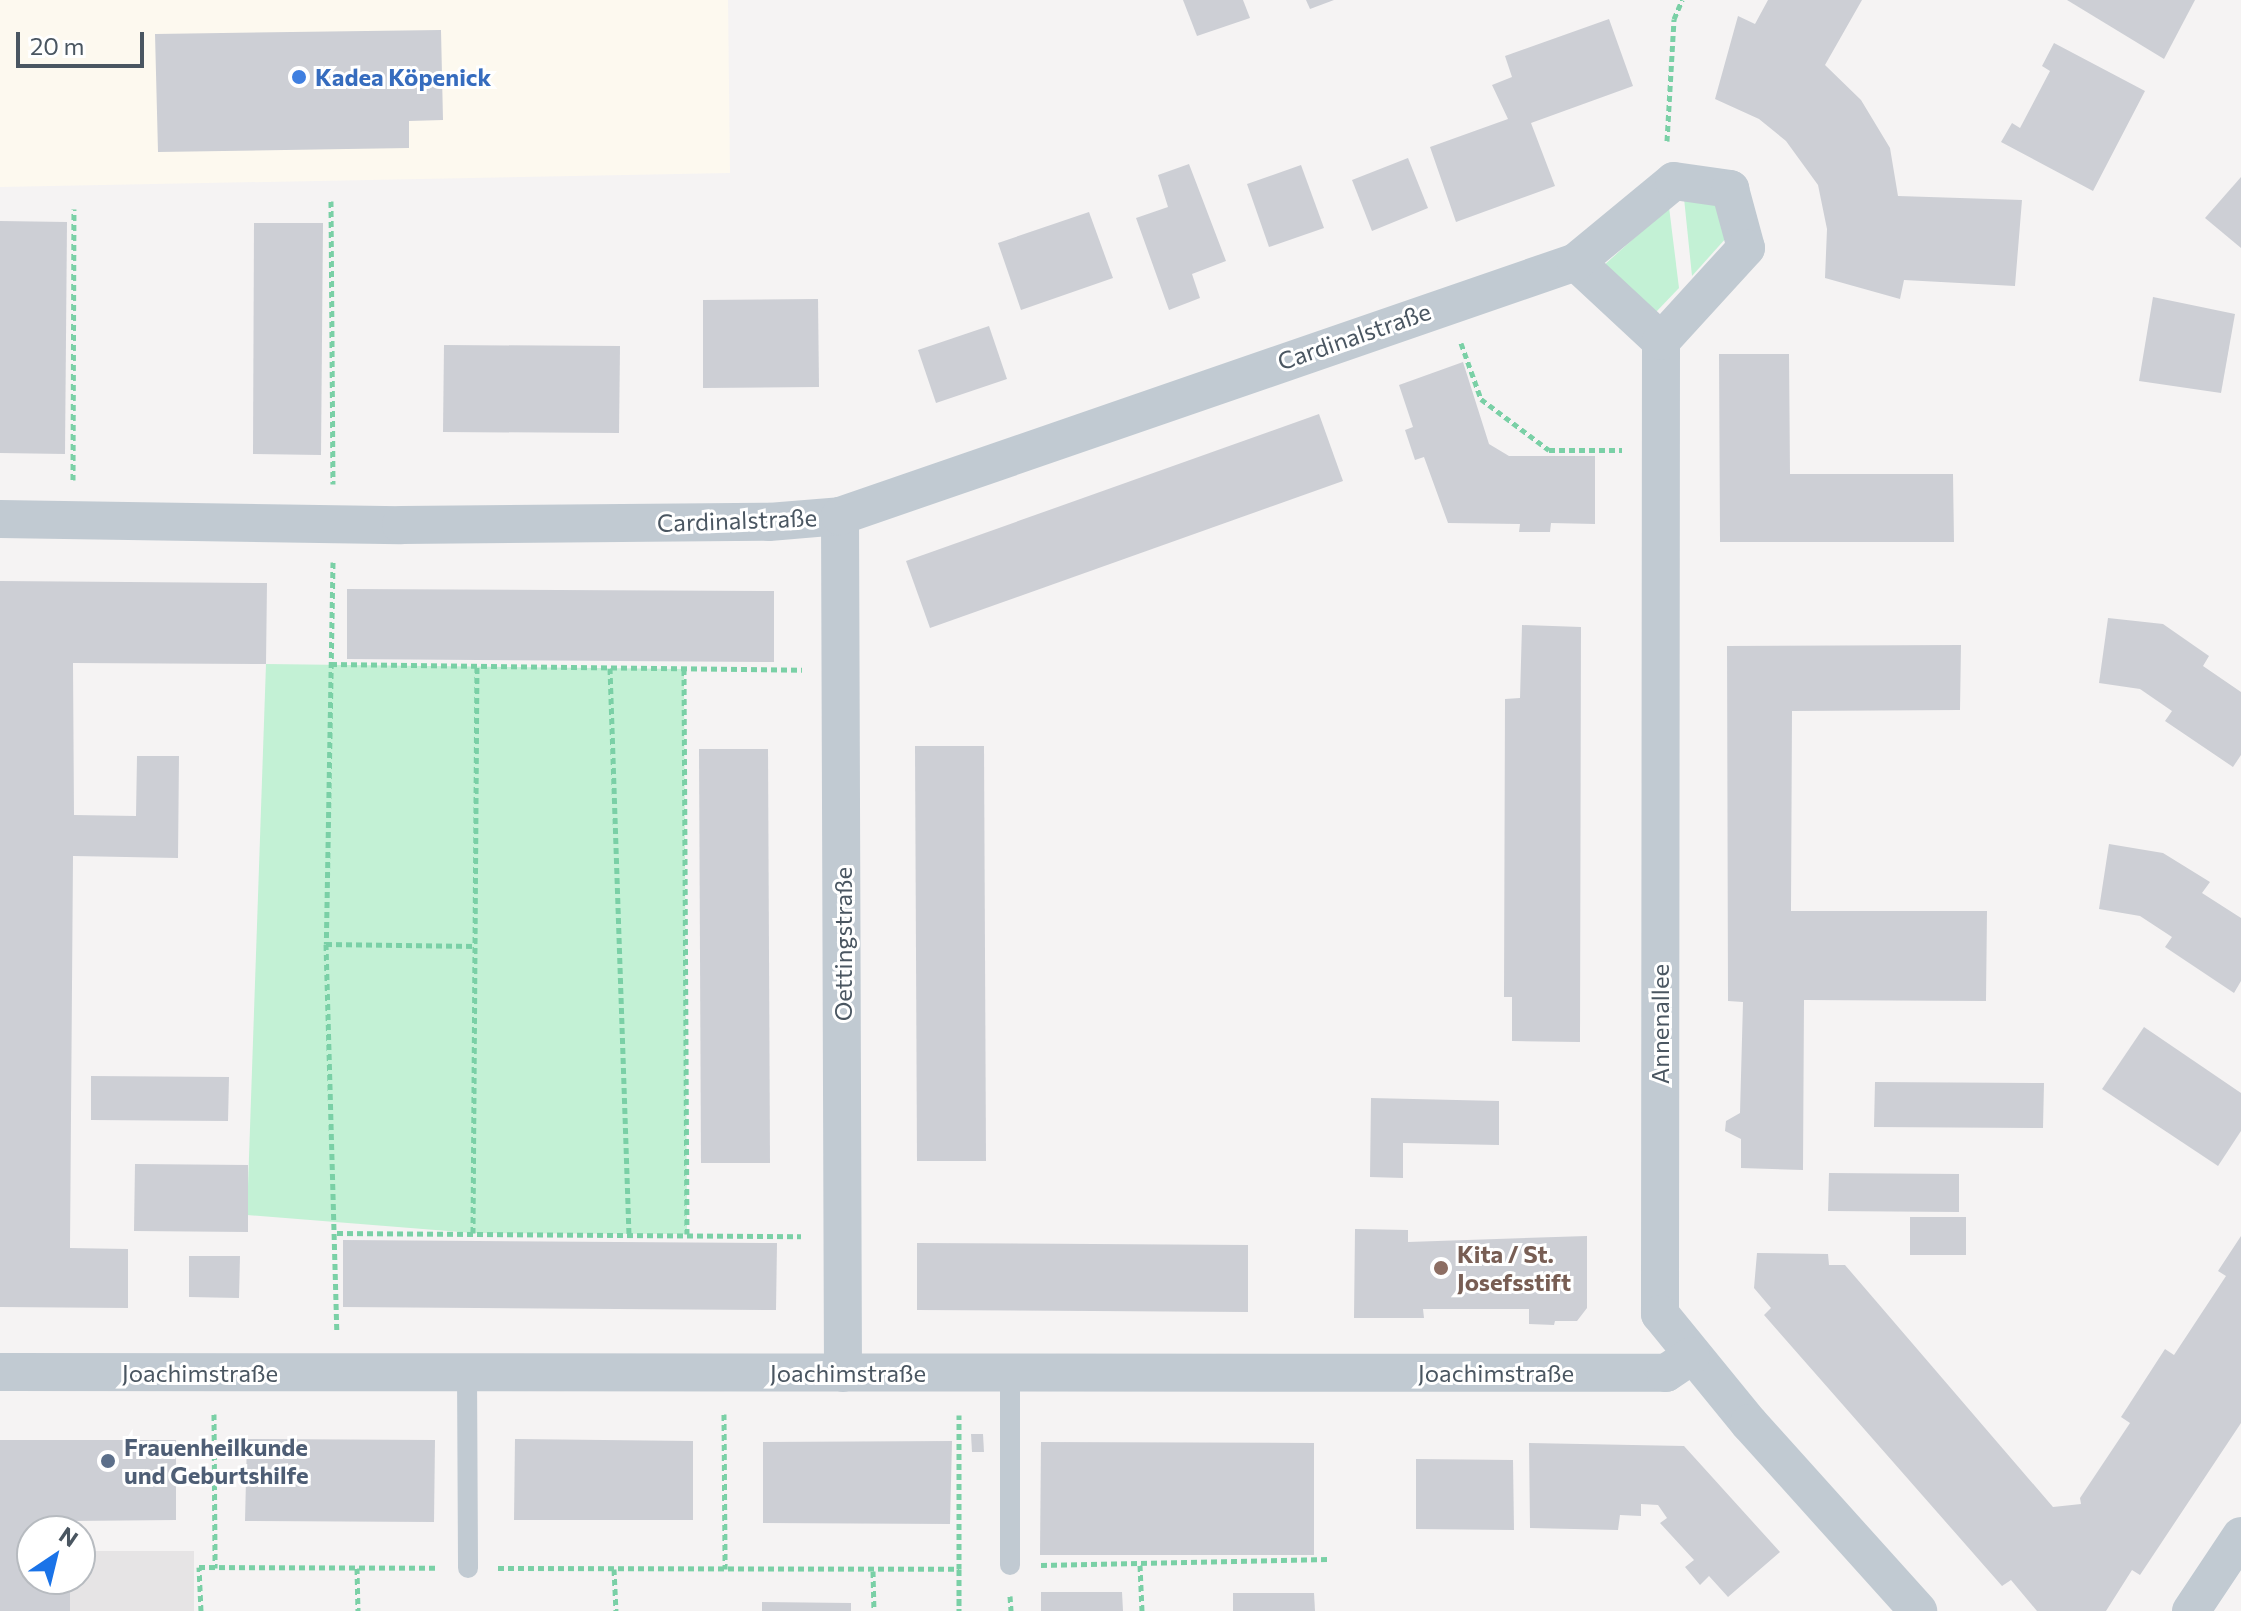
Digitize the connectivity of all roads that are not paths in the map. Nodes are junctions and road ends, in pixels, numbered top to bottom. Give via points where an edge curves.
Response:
1 (1576, 262) junction
2 (1661, 341) junction
3 (840, 516) junction
4 (0, 519) edge
5 (1691, 1356) junction
6 (0, 1372) edge
7 (467, 1372) junction
8 (843, 1373) junction
9 (1010, 1373) junction
10 (2241, 1536) edge
11 (1010, 1565) road end
12 (468, 1568) road end
13 (1918, 1611) edge
14 (2191, 1611) edge

1 - 2 street
1 - 2 street via 1674,181 1730,189 1746,248
1 - 3 street, Cardinalstraße
2 - 5 street, Annenallee via 1660,1314
3 - 4 street, Cardinalstraße via 769,522 401,525
3 - 8 street, Oettingstraße
5 - 9 street, Joachimstraße via 1666,1373
5 - 13 street, Annenallee
6 - 7 street, Joachimstraße
7 - 8 street, Joachimstraße
7 - 12 lane
8 - 9 street, Joachimstraße
9 - 11 lane
10 - 14 street

